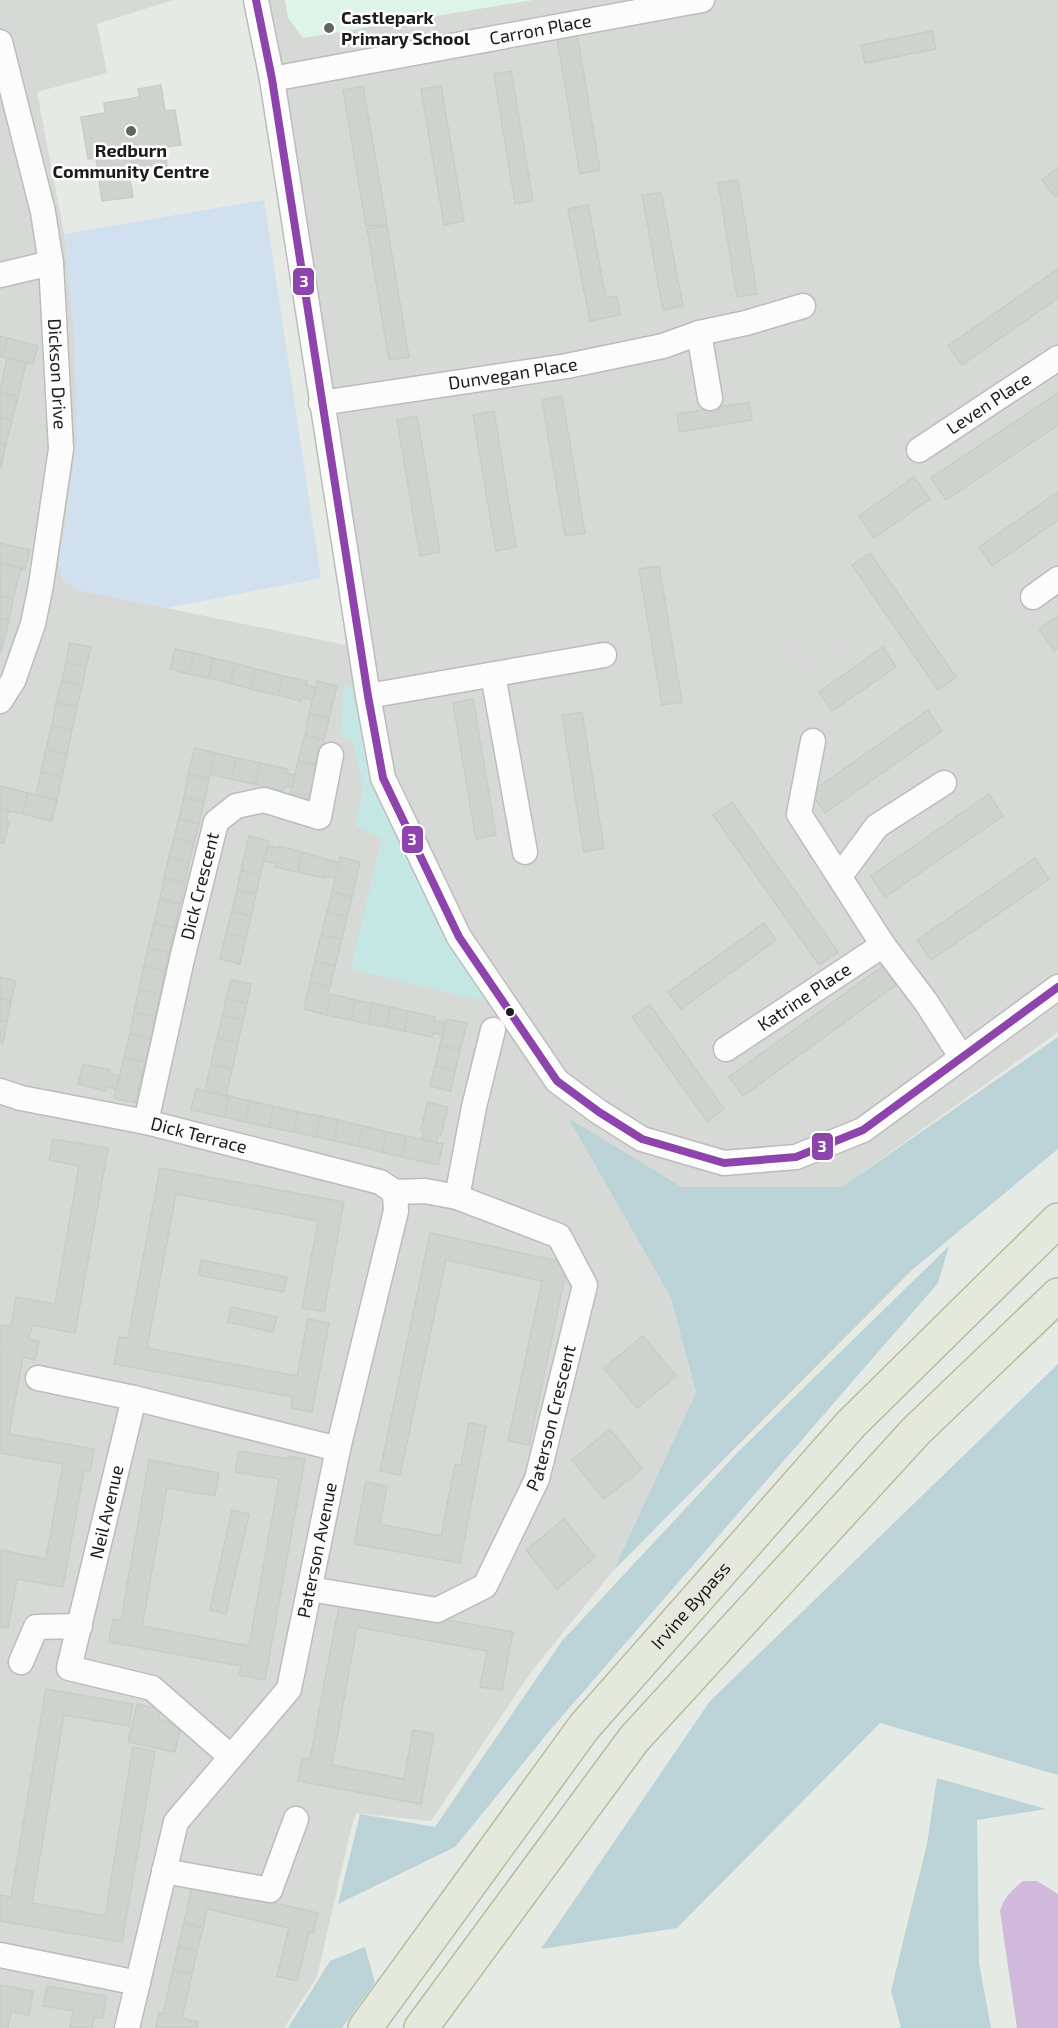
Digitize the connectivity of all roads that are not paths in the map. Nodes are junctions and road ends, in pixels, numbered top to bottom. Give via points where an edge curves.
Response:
1 (256, 0) edge
2 (702, 0) edge
3 (0, 42) edge
4 (272, 79) junction
5 (51, 263) junction
6 (0, 275) edge
7 (803, 306) dead end
8 (699, 333) junction
9 (1058, 358) edge
10 (710, 398) dead end
11 (321, 403) junction
12 (920, 450) dead end
13 (1058, 579) edge
14 (1033, 597) dead end
15 (604, 655) dead end
16 (493, 675) junction
17 (368, 696) junction
18 (0, 701) edge
19 (813, 741) dead end
20 (331, 755) dead end
21 (944, 783) dead end
22 (525, 852) dead end
23 (840, 876) junction
24 (883, 945) junction
25 (1058, 987) edge
26 (494, 1030) dead end
27 (726, 1049) dead end
28 (962, 1058) junction
29 (0, 1091) edge
30 (146, 1122) junction
31 (395, 1192) junction
32 (457, 1197) junction
33 (1058, 1220) edge
34 (1058, 1295) edge
35 (38, 1378) dead end
36 (134, 1398) junction
37 (338, 1449) junction
38 (310, 1589) junction
39 (80, 1626) junction
40 (21, 1662) dead end
41 (231, 1757) junction
42 (296, 1819) dead end
43 (164, 1871) junction
44 (0, 1954) edge
45 (138, 1983) junction
46 (127, 2028) edge
47 (365, 2028) edge
48 (422, 2028) edge

1 - 4 street
2 - 4 street, Carron Place
3 - 5 street, Dickson Drive via 43,212
4 - 11 street
5 - 6 street
5 - 18 street, Dickson Drive via 62,448 33,624 13,681
7 - 8 street, Dunvegan Place
8 - 10 street
8 - 11 street, Dunvegan Place via 663,346 567,366
9 - 12 street, Leven Place
11 - 17 street
13 - 14 street
15 - 16 street
16 - 17 street
16 - 22 street
17 - 28 street via 383,778 459,937 557,1081 642,1139 724,1163 796,1157 863,1130
19 - 23 street via 799,814
20 - 30 street, Dick Crescent via 319,817 264,800 236,806 216,822
21 - 23 street via 877,826
23 - 24 street
24 - 27 street, Katrine Place
24 - 28 street
25 - 28 street
26 - 32 street
29 - 30 street, Dick Terrace
30 - 31 street, Dick Terrace via 380,1182
31 - 32 street, Paterson Crescent via 425,1191
31 - 37 street, Paterson Avenue via 396,1211
32 - 38 street, Paterson Crescent via 559,1236 585,1285 537,1479 485,1587 437,1610
33 - 47 highway, Irvine Bypass via 851,1424 584,1727
34 - 48 highway via 916,1431 634,1739
35 - 36 street
36 - 37 street
36 - 39 street, Neil Avenue
37 - 38 street, Paterson Avenue
38 - 41 street, Paterson Avenue via 289,1689
39 - 40 street via 36,1627
39 - 41 street, Neil Avenue via 69,1668 152,1688
41 - 43 street, Paterson Avenue via 176,1822
42 - 43 street via 270,1890
43 - 45 street, Paterson Avenue
44 - 45 street
45 - 46 street, Paterson Avenue

